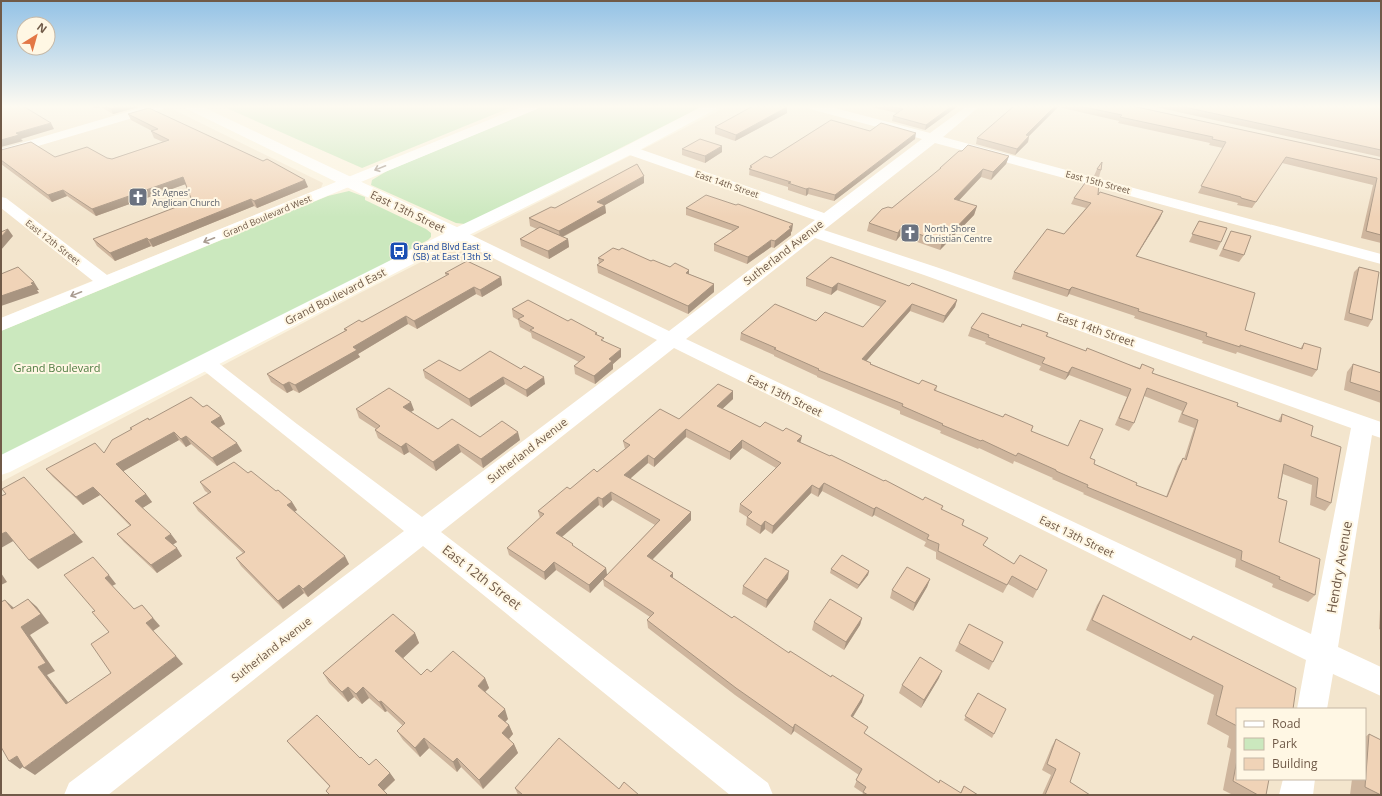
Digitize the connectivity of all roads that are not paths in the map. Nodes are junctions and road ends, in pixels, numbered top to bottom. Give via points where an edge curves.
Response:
1 (34, 143) edge
2 (268, 143) edge
3 (443, 143) edge
4 (642, 143) edge
5 (925, 143) edge
6 (951, 143) edge
7 (629, 150) junction
8 (1, 153) edge
9 (348, 182) junction
10 (1, 201) edge
11 (818, 225) junction
12 (457, 234) junction
13 (1381, 259) edge
14 (105, 282) junction
15 (1, 325) edge
16 (670, 340) junction
17 (205, 362) junction
18 (1372, 427) edge
19 (1, 466) edge
20 (423, 531) junction
21 (1323, 654) junction
22 (1381, 682) edge
23 (1312, 708) edge
24 (1299, 780) edge
25 (81, 795) edge
26 (756, 795) edge
27 (1296, 795) edge

1 - 8 street
2 - 9 main road, East 13th Street
3 -> 9 street, Grand Boulevard West
4 - 7 main road, Grand Boulevard East
5 - 11 street, Sutherland Avenue
6 - 13 street, East 15th Street
7 - 11 street, East 14th Street
7 - 12 main road, Grand Boulevard East
9 - 12 main road, East 13th Street
9 -> 14 street, Grand Boulevard West
10 - 14 street, East 12th Street
11 - 16 street, Sutherland Avenue
11 - 18 street, East 14th Street via 930,271
12 - 16 street, East 13th Street
12 - 17 main road, Grand Boulevard East
14 -> 15 street, Grand Boulevard West
16 - 20 street, Sutherland Avenue
16 - 21 street, East 13th Street
17 - 19 main road, Grand Boulevard East
17 - 20 street, East 12th Street
18 - 21 street, Hendry Avenue
20 - 25 street, Sutherland Avenue
20 - 26 street, East 12th Street
21 - 22 street, East 13th Street
21 - 23 street, Hendry Avenue
24 - 27 street

